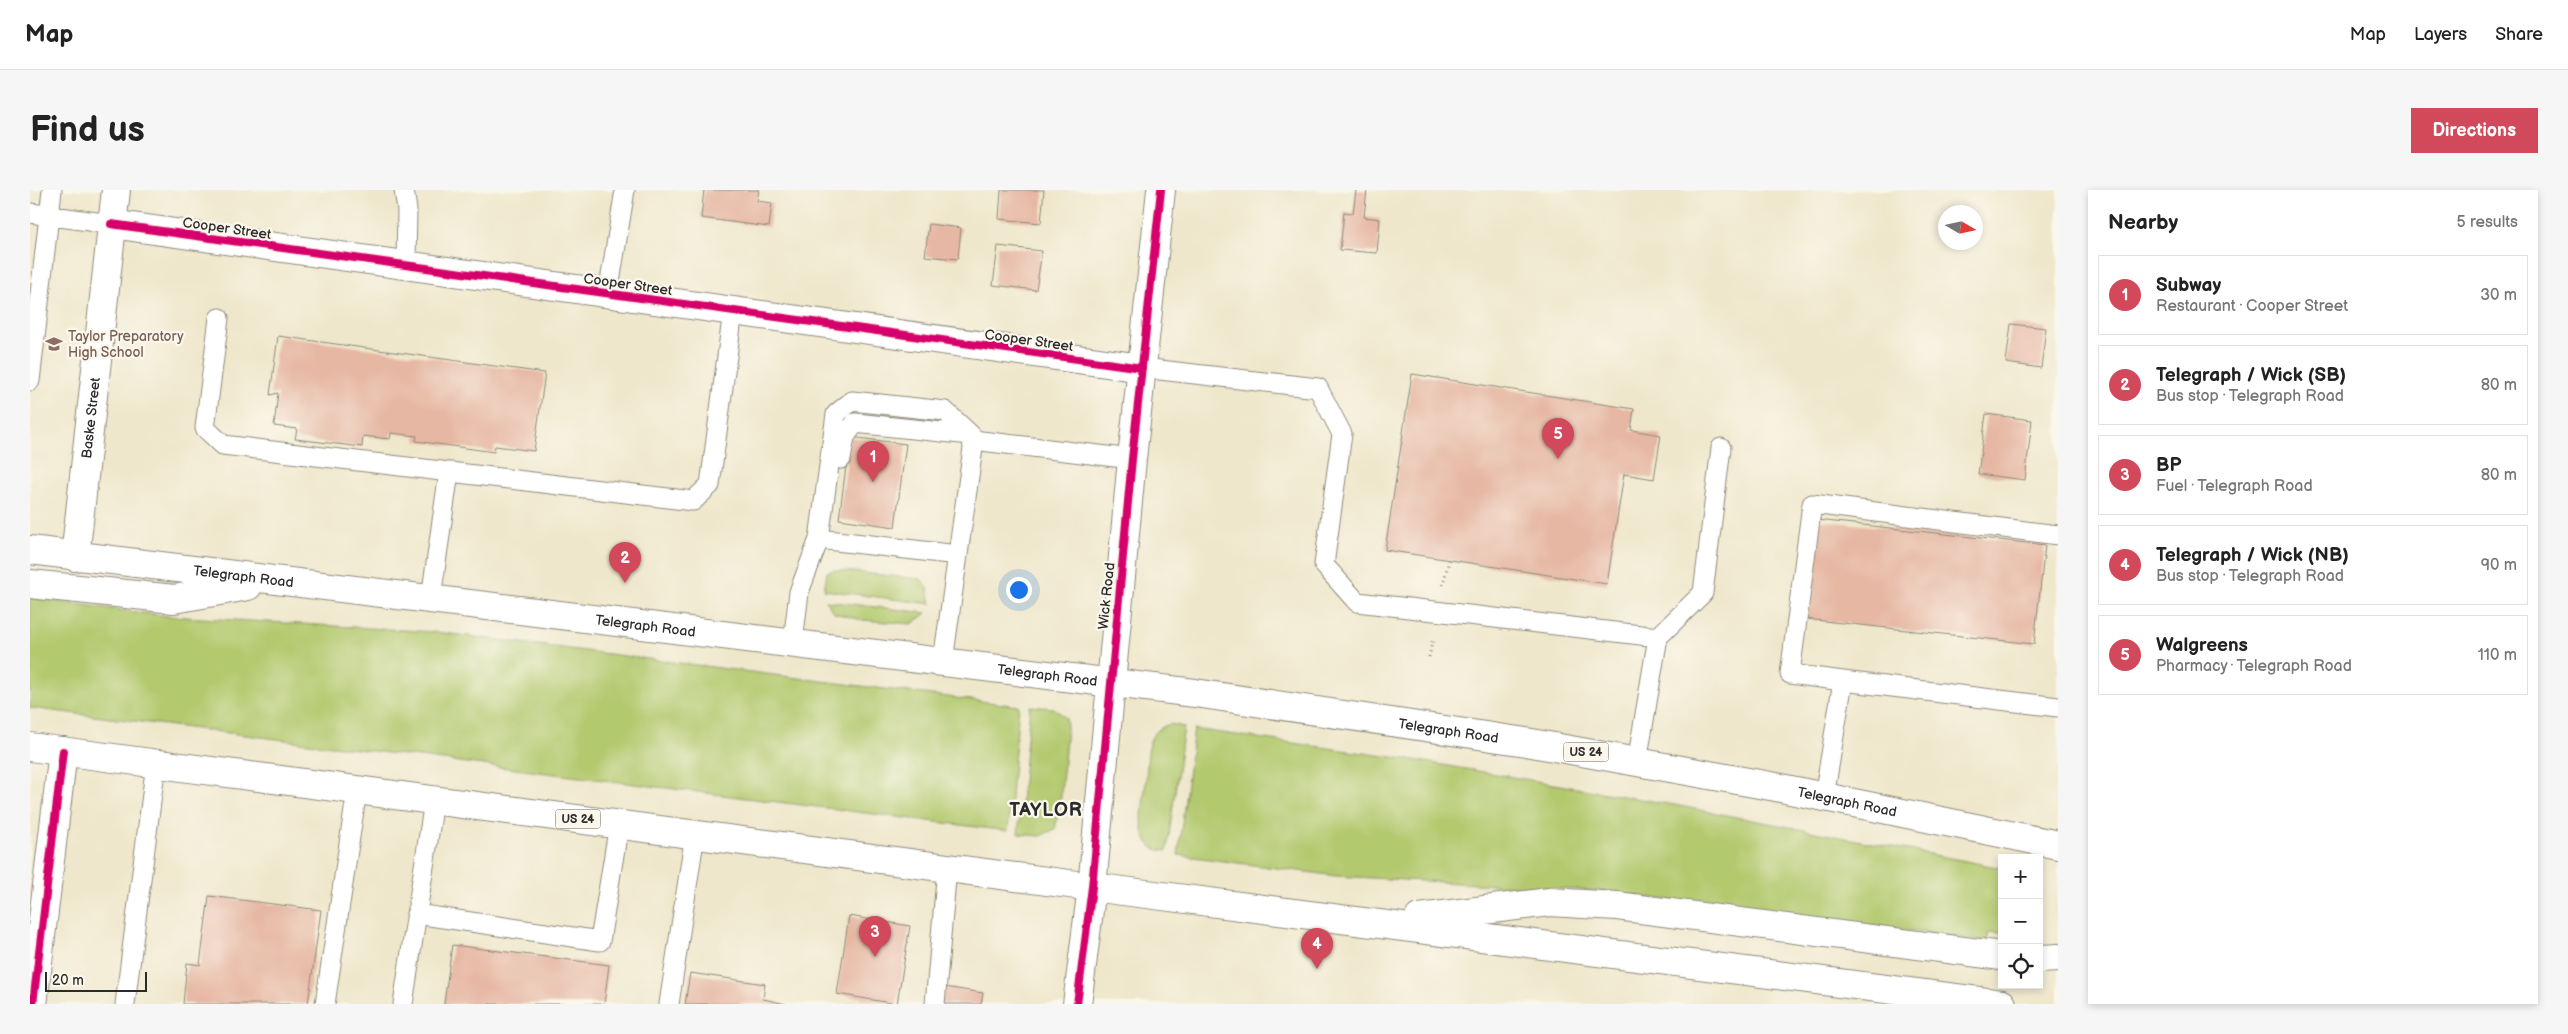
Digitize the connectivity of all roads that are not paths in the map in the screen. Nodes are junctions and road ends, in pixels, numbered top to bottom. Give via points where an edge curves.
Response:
1 (52, 190) edge
2 (116, 190) edge
3 (404, 190) edge
4 (625, 190) edge
5 (1161, 190) edge
6 (39, 214) edge
7 (111, 224) junction
8 (406, 266) junction
9 (608, 294) junction
10 (733, 311) junction
11 (33, 318) edge
12 (219, 318) dead end
13 (1142, 368) junction
14 (30, 381) edge
15 (972, 438) junction
16 (1721, 448) dead end
17 (1132, 459) junction
18 (449, 472) junction
19 (819, 535) junction
20 (2058, 535) edge
21 (30, 550) edge
22 (958, 555) junction
23 (76, 557) junction
24 (277, 581) junction
25 (30, 584) edge
26 (431, 598) junction
27 (1658, 637) junction
28 (793, 642) junction
29 (943, 661) junction
30 (1110, 681) junction
31 (1843, 681) junction
32 (2058, 707) edge
33 (30, 747) edge
34 (63, 751) junction
35 (1637, 762) junction
36 (156, 764) junction
37 (357, 790) junction
38 (1824, 797) junction
39 (434, 801) junction
40 (619, 824) junction
41 (695, 834) junction
42 (2058, 845) edge
43 (947, 868) junction
44 (1092, 887) junction
45 (416, 914) junction
46 (1378, 923) junction
47 (1998, 955) edge
48 (2058, 958) edge
49 (2043, 959) edge
50 (33, 1004) edge
51 (125, 1004) edge
52 (325, 1004) edge
53 (403, 1004) edge
54 (668, 1004) edge
55 (935, 1004) edge
56 (1077, 1004) edge
57 (2002, 1004) edge

1 - 6 lane
2 - 7 main road, Baske Street
3 - 8 lane
4 - 9 lane
5 - 13 main road, Wick Road
6 - 7 lane
6 - 11 lane
7 - 8 main road, Cooper Street
7 - 23 main road, Baske Street
8 - 9 main road, Cooper Street
9 - 10 main road, Cooper Street
10 - 13 main road, Cooper Street
10 - 18 lane via 710,485 693,501
11 - 14 lane
12 - 18 lane via 205,428 223,445
13 - 17 main road, Wick Road
13 - 27 lane via 1318,388 1342,434 1324,565 1357,602
15 - 17 lane
15 - 19 lane via 946,411 852,401 836,414
15 - 22 lane
16 - 27 lane via 1703,593
17 - 30 main road, Wick Road
18 - 26 lane
19 - 22 lane
19 - 28 lane via 799,592
20 - 31 lane via 1812,504 1790,674
21 - 23 main road, Telegraph Road / US 24
22 - 29 lane
23 - 24 main road, Telegraph Road / US 24
24 - 25 main road via 174,599
24 - 26 main road, Telegraph Road / US 24
26 - 28 main road, Telegraph Road / US 24
27 - 35 lane
28 - 29 main road, Telegraph Road / US 24
29 - 30 main road, Telegraph Road / US 24
30 - 35 main road, Telegraph Road / US 24 via 1526,742
30 - 44 main road, Wick Road
31 - 32 lane
31 - 38 lane
33 - 34 main road, US 24
34 - 36 main road, US 24
34 - 50 main road
35 - 38 main road, Telegraph Road / US 24
36 - 37 main road, US 24
36 - 51 lane
37 - 39 main road, US 24
37 - 52 lane
38 - 42 main road, Telegraph Road / US 24
39 - 40 main road, US 24
39 - 45 lane
40 - 41 main road, US 24
40 - 45 lane via 600,941
41 - 43 main road, US 24
41 - 54 lane
43 - 44 main road, US 24
43 - 55 lane
44 - 46 main road, US 24
44 - 56 main road, Wick Road
45 - 53 lane
46 - 47 main road via 1559,902 1617,906
46 - 57 main road, US 24
48 - 49 main road

